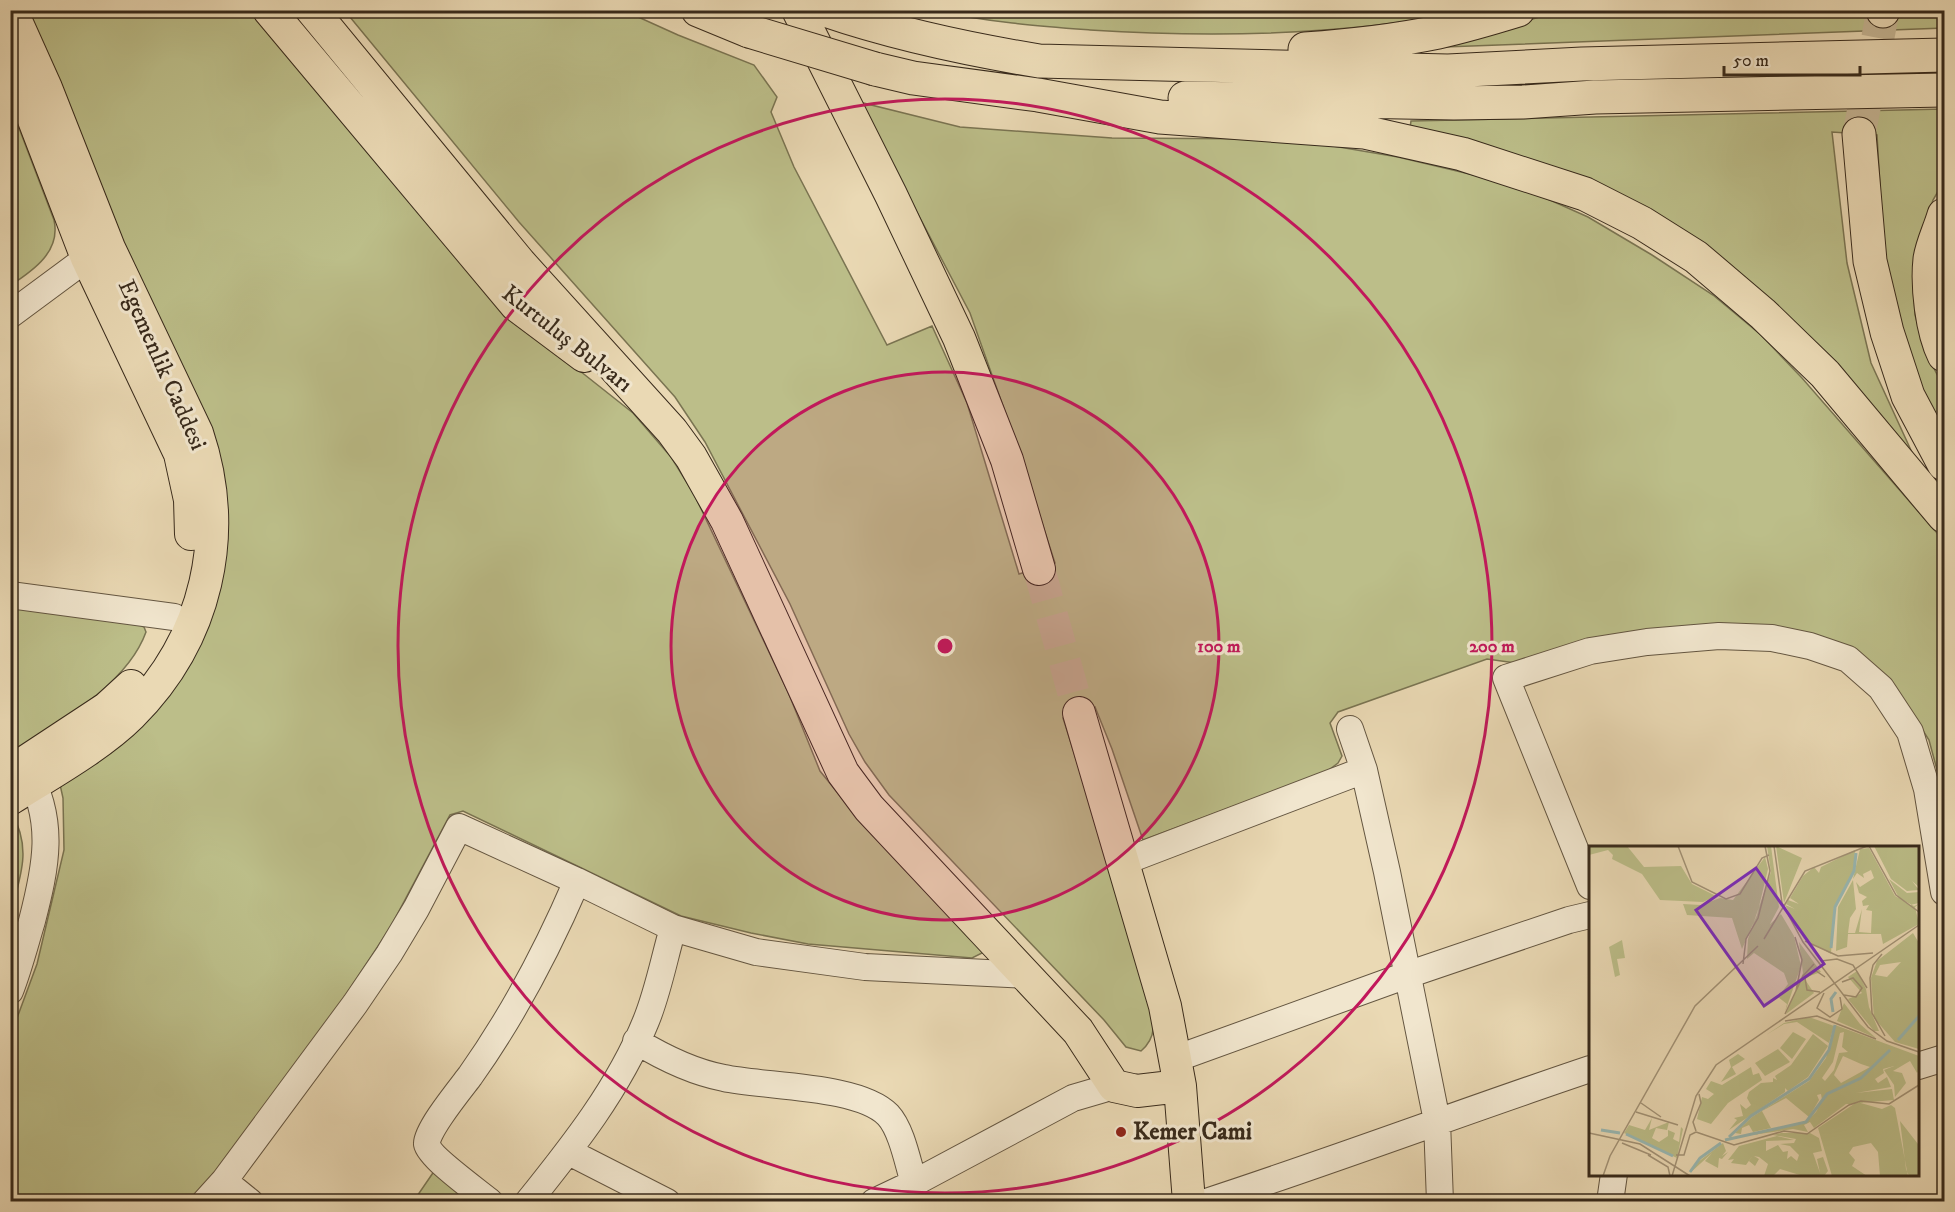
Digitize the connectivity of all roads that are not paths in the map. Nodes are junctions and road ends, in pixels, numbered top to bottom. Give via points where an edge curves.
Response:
1 (11, 10) edge
2 (269, 10) edge
3 (312, 10) edge
4 (698, 10) edge
5 (798, 10) edge
6 (1518, 10) edge
7 (839, 15) edge
8 (1944, 55) edge
9 (1039, 61) junction
10 (10, 64) edge
11 (1944, 90) edge
12 (1038, 95) junction
13 (1859, 134) tunnel mouth
14 (1944, 215) edge
15 (98, 253) junction
16 (10, 315) edge
17 (1944, 355) edge
18 (638, 396) junction
19 (1944, 464) edge
20 (1944, 516) edge
21 (1039, 568) tunnel mouth
22 (10, 595) edge
23 (174, 617) junction
24 (1079, 713) tunnel mouth
25 (1350, 729) dead end
26 (1364, 770) junction
27 (20, 780) edge
28 (1123, 862) junction
29 (577, 881) junction
30 (1589, 884) edge
31 (1944, 892) edge
32 (1589, 915) edge
33 (673, 928) junction
34 (1026, 975) junction
35 (1407, 975) junction
36 (10, 991) edge
37 (636, 1041) junction
38 (1944, 1058) edge
39 (1919, 1065) edge
40 (1589, 1069) edge
41 (1177, 1072) junction
42 (1114, 1086) junction
43 (1437, 1121) junction
44 (569, 1152) junction
45 (1614, 1176) edge
46 (224, 1181) junction
47 (914, 1183) junction
48 (205, 1202) edge
49 (250, 1202) edge
50 (490, 1202) edge
51 (528, 1202) edge
52 (667, 1202) edge
53 (874, 1202) edge
54 (1189, 1202) edge
55 (1206, 1202) edge
56 (1440, 1202) edge
57 (1610, 1202) edge

1 - 15 main road, Egemenlik Caddesi via 46,88
2 - 18 main road, Kurtuluş Bulvarı via 516,305
3 - 18 main road, Kurtuluş Bulvarı via 520,263
4 - 12 highway, bridge via 749,31 875,69
5 - 21 main road via 960,338 1006,460
6 - 9 highway via 1440,32 1343,47
7 - 9 highway via 981,52
8 - 9 highway via 1448,71
10 - 15 main road, Egemenlik Caddesi
11 - 12 highway via 1454,103
12 - 20 highway via 1161,117 1364,132 1451,151 1585,194 1696,257 1763,314 1825,374
13 - 19 highway via 1870,261 1887,332 1908,396
14 - 17 highway via 1930,270 1931,305
15 - 16 street
15 - 23 main road, Egemenlik Caddesi via 180,454 186,478 190,551
15 - 27 main road, Egemenlik Caddesi via 197,433 210,483 212,548 195,621 155,688 111,732
18 - 34 main road via 672,431 708,485 843,773 869,808
22 - 23 street
23 - 27 main road, Egemenlik Caddesi via 155,653 120,698 62,740
24 - 28 main road
25 - 26 street
26 - 28 street
26 - 35 street
27 - 36 street via 45,828 45,866
28 - 41 main road via 1165,1006
29 - 33 street
29 - 46 street via 459,828 389,954
29 - 50 street via 535,974 426,1140 427,1148 439,1161
30 - 31 street via 1506,678 1590,651 1719,636 1773,638 1810,646 1848,659 1881,688 1910,732 1927,789
32 - 35 street
33 - 34 street via 756,952 866,967
33 - 37 street
34 - 42 main road via 1078,1031
35 - 41 street
35 - 43 street
37 - 44 street via 608,1094
37 - 47 street via 697,1071 726,1079 795,1086 875,1105 889,1116 898,1132
38 - 39 street
40 - 43 street
41 - 42 main road via 1137,1092
41 - 54 main road
42 - 47 street via 1072,1098
43 - 55 street
43 - 56 street
44 - 51 street
44 - 52 street
45 - 57 street
46 - 48 street
46 - 49 street
47 - 53 street

